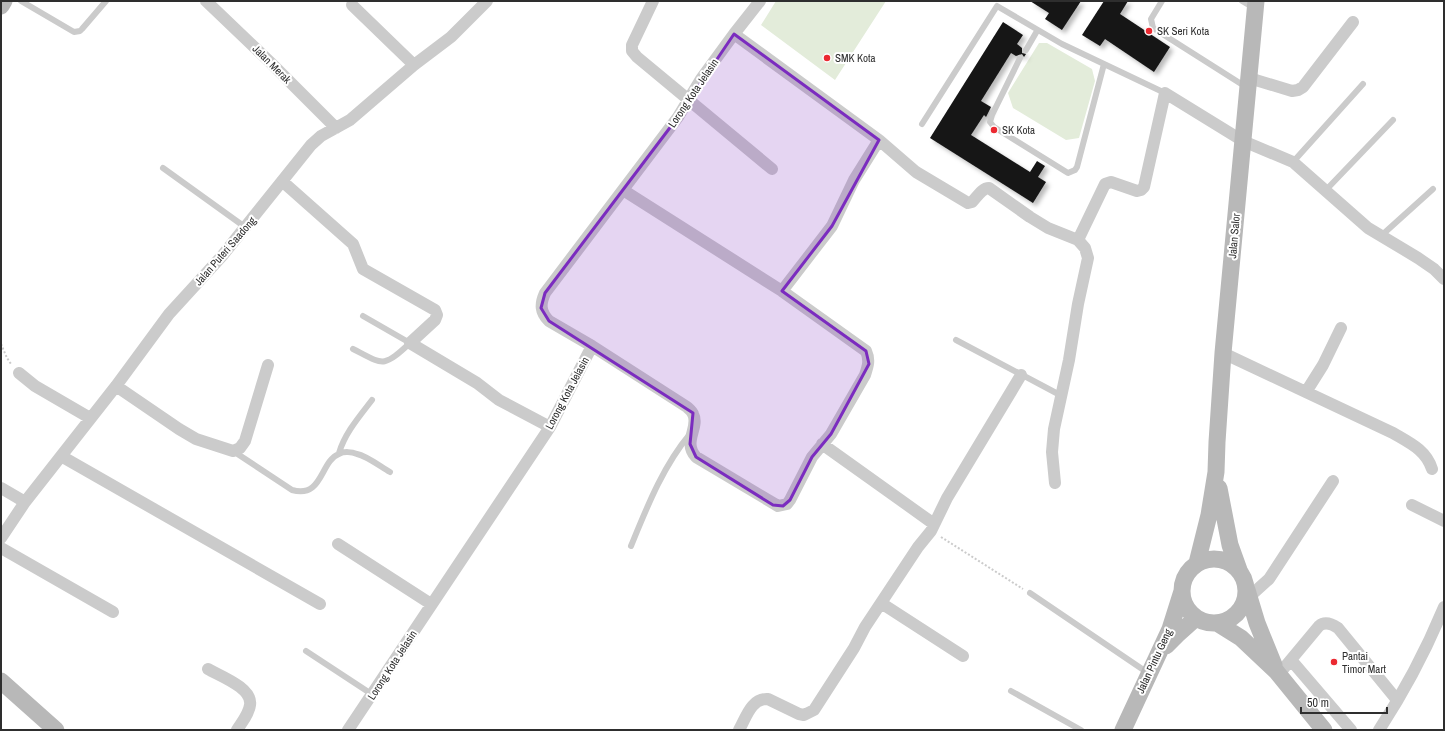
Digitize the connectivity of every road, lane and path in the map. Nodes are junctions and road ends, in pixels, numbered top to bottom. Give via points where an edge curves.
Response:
1 (4, 1) edge
2 (20, 1) edge
3 (106, 1) edge
4 (206, 1) edge
5 (486, 1) edge
6 (653, 1) edge
7 (760, 1) edge
8 (1162, 1) edge
9 (1251, 4) edge
10 (1, 6) edge
11 (352, 6) dead end
12 (1353, 22) dead end
13 (1037, 31) junction
14 (734, 34) junction
15 (1026, 50) dead end
16 (1020, 58) dead end
17 (1104, 64) junction
18 (414, 65) junction
19 (1248, 83) junction
20 (1363, 84) dead end
21 (1165, 93) junction
22 (688, 100) junction
23 (1393, 120) dead end
24 (922, 124) dead end
25 (336, 128) junction
26 (879, 140) junction
27 (1243, 141) junction
28 (1293, 162) junction
29 (163, 168) dead end
30 (772, 169) dead end
31 (282, 181) junction
32 (1433, 189) dead end
33 (623, 190) junction
34 (1325, 191) junction
35 (245, 227) junction
36 (1382, 235) junction
37 (1078, 240) junction
38 (1444, 279) edge
39 (782, 291) junction
40 (363, 316) dead end
41 (1341, 328) dead end
42 (956, 340) dead end
43 (410, 343) junction
44 (1, 344) edge
45 (592, 346) junction
46 (353, 349) dead end
47 (1223, 353) junction
48 (268, 365) dead end
49 (19, 374) joint
50 (1021, 375) junction
51 (116, 386) junction
52 (1306, 392) junction
53 (1060, 395) junction
54 (372, 400) dead end
55 (90, 418) junction
56 (550, 427) junction
57 (693, 430) junction
58 (822, 444) junction
59 (233, 451) junction
60 (339, 453) junction
61 (61, 456) junction
62 (1432, 469) dead end
63 (390, 472) dead end
64 (1216, 472) junction
65 (1333, 481) dead end
66 (1054, 483) dead end
67 (1, 488) edge
68 (24, 502) junction
69 (1412, 505) dead end
70 (1444, 521) edge
71 (933, 528) junction
72 (1, 538) edge
73 (338, 544) dead end
74 (631, 546) dead end
75 (1, 548) edge
76 (1197, 563) junction
77 (1239, 570) junction
78 (1182, 591) junction
79 (1248, 592) junction
80 (1030, 594) joint
81 (881, 603) junction
82 (320, 604) dead end
83 (431, 604) junction
84 (1444, 607) edge
85 (113, 612) dead end
86 (1196, 618) junction
87 (1217, 623) junction
88 (1441, 624) edge
89 (306, 651) dead end
90 (1160, 652) junction
91 (963, 656) dead end
92 (1291, 660) junction
93 (208, 669) dead end
94 (1277, 673) junction
95 (1149, 674) junction
96 (1, 681) edge
97 (1011, 691) dead end
98 (373, 694) junction
99 (1396, 700) junction
100 (56, 730) edge
101 (237, 730) edge
102 (348, 730) edge
103 (739, 730) edge
104 (1081, 730) edge
105 (1123, 730) edge
106 (1324, 730) edge
107 (1351, 730) edge
108 (1379, 730) edge

1 - 10 main road
2 - 3 lane via 74,32 82,29
4 - 25 street, Jalan Merak
5 - 18 street, Jalan Puteri Saadong via 452,37
6 - 22 street via 634,39 632,51
7 - 14 street, Lorong Kota Jelasin
8 - 19 lane via 1151,19 1153,28
9 - 19 main road, Jalan Salor
11 - 18 street
12 - 19 street via 1303,87 1298,90
13 - 15 lane
13 - 17 lane
13 - 24 lane via 997,6
14 - 22 street, Lorong Kota Jelasin
14 - 26 street
16 - 17 lane via 990,122 1068,173 1077,167
17 - 21 lane
18 - 25 street, Jalan Puteri Saadong via 350,120
19 - 27 main road, Jalan Salor
20 - 28 lane
21 - 27 street
21 - 37 street via 1144,187 1137,191 1111,182 1105,184
22 - 30 street
22 - 33 street, Lorong Kota Jelasin
23 - 34 lane
25 - 31 street, Jalan Puteri Saadong via 320,136
26 - 37 street via 916,172 965,202 972,202 983,190 989,188 1048,228
26 - 39 street via 854,180 832,226
27 - 28 street
27 - 47 main road, Jalan Salor
28 - 34 street
29 - 35 lane
31 - 35 street, Jalan Puteri Saadong
31 - 43 street via 353,244 363,269 435,310 435,320
32 - 36 lane
33 - 39 street
33 - 45 street, Lorong Kota Jelasin via 542,299 543,315 549,321
34 - 36 street via 1368,228
35 - 51 street, Jalan Puteri Saadong via 169,314
36 - 38 street via 1434,269
37 - 53 street via 1085,248 1088,258
39 - 58 street via 866,351 868,357 869,364 864,375 831,434
40 - 43 lane
41 - 52 street
42 - 50 lane
43 - 46 lane via 395,357 379,362
43 - 56 street via 477,383 499,400
44 - 49 path via 7,358
45 - 56 street, Lorong Kota Jelasin
45 - 57 street via 687,407 695,418
47 - 52 street
47 - 64 main road, Jalan Salor
48 - 59 street via 245,441 240,448
49 - 55 street
50 - 53 lane
50 - 71 street via 947,498
51 - 55 street, Jalan Puteri Saadong
51 - 59 street via 196,439
52 - 62 street via 1393,433 1420,449
53 - 66 street via 1053,437
54 - 60 lane via 351,428
55 - 61 street, Jalan Puteri Saadong
56 - 83 street, Lorong Kota Jelasin
57 - 58 street via 690,444 691,452 696,457 778,506 787,504 790,500 812,457
57 - 74 lane via 678,448
58 - 71 street
59 - 60 lane via 299,492 313,487 332,458
60 - 63 lane via 359,454
61 - 68 street, Jalan Puteri Saadong
61 - 82 street
64 - 76 main road, Jalan Salor via 1209,516
64 - 77 main road, Jalan Salor via 1230,545
65 - 79 street via 1269,579
67 - 68 street
68 - 72 street, Jalan Puteri Saadong
69 - 70 street
71 - 80 path
71 - 81 street
73 - 83 street
75 - 85 street
76 - 77 main road via 1215,558 1232,563
76 - 78 main road via 1184,580
77 - 79 main road
78 - 86 main road via 1184,602
78 - 90 main road, Jalan Pintu Geng
79 - 87 main road via 1242,608 1235,616
79 - 94 main road
80 - 95 lane
81 - 91 street
81 - 103 street via 814,710 804,715 799,714 768,699 762,699 751,708
83 - 98 street, Lorong Kota Jelasin
84 - 88 street
86 - 87 main road
86 - 90 main road
87 - 94 main road via 1242,638
88 - 99 street
89 - 98 lane
90 - 95 main road, Jalan Pintu Geng
92 - 94 street
92 - 99 street via 1319,626 1323,623 1334,626
92 - 107 street
93 - 101 street via 245,690 250,697 247,714
94 - 106 main road
95 - 105 main road, Jalan Pintu Geng
96 - 100 main road
97 - 104 lane
98 - 102 street, Lorong Kota Jelasin
99 - 108 street

